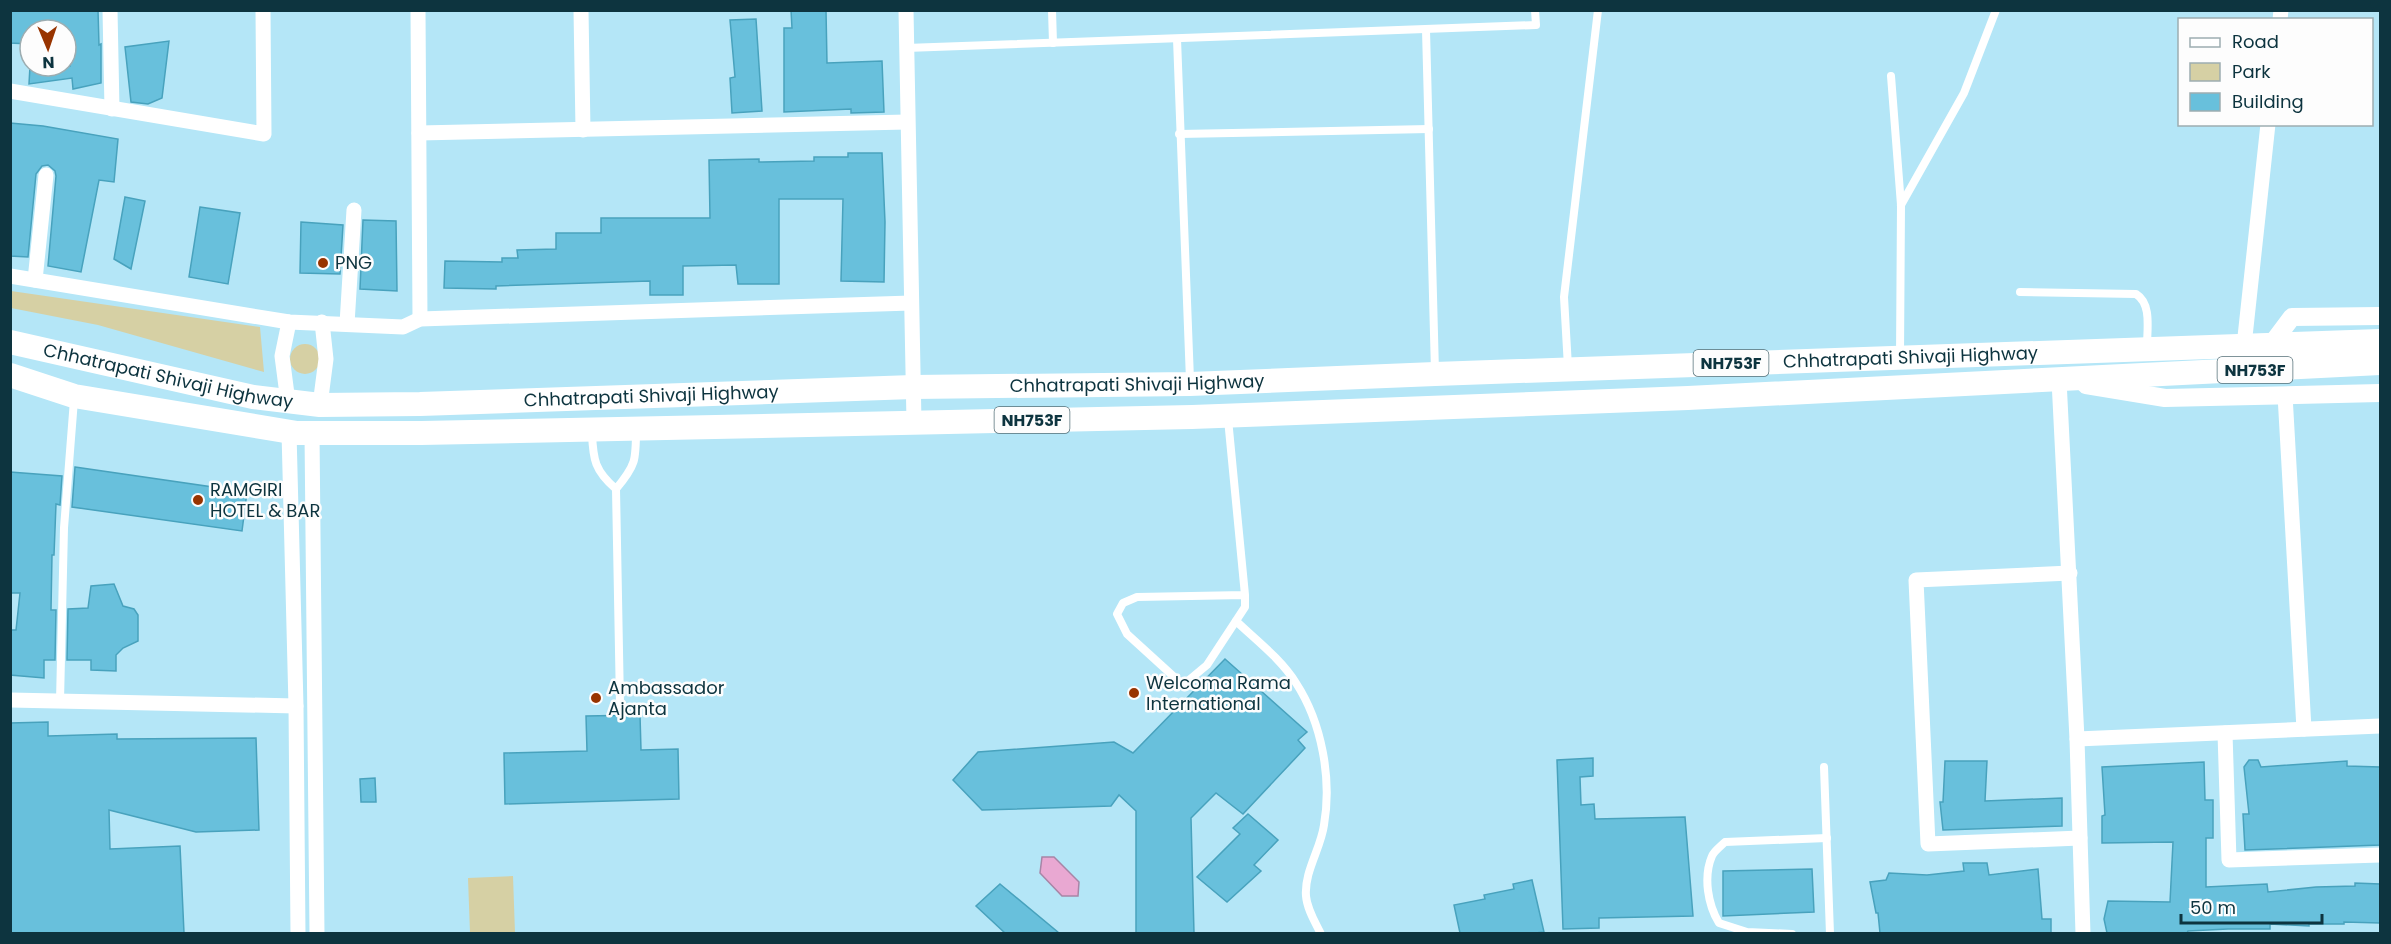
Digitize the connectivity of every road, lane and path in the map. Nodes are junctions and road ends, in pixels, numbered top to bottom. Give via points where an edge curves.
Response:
1 (110, 10) edge
2 (263, 10) edge
3 (418, 10) edge
4 (581, 10) edge
5 (906, 10) edge
6 (1052, 10) edge
7 (1535, 10) edge
8 (1598, 10) edge
9 (1996, 10) edge
10 (1426, 30) junction
11 (1177, 39) junction
12 (1053, 43) junction
13 (906, 48) junction
14 (1891, 76) dead end
15 (10, 91) edge
16 (112, 109) junction
17 (907, 122) junction
18 (2268, 126) edge
19 (1429, 129) junction
20 (583, 130) junction
21 (419, 133) junction
22 (1179, 134) junction
23 (46, 175) dead end
24 (1901, 205) junction
25 (354, 210) dead end
26 (10, 276) edge
27 (35, 280) junction
28 (2020, 292) dead end
29 (911, 303) junction
30 (2380, 315) edge
31 (420, 319) junction
32 (289, 321) junction
33 (322, 322) junction
34 (346, 324) junction
35 (2380, 341) edge
36 (10, 342) edge
37 (2271, 345) junction
38 (2244, 346) junction
39 (2147, 349) junction
40 (1900, 357) junction
41 (2380, 363) edge
42 (1568, 369) junction
43 (1435, 374) junction
44 (10, 375) edge
45 (2059, 380) junction
46 (1190, 384) junction
47 (913, 387) junction
48 (2380, 393) edge
49 (2285, 395) junction
50 (74, 396) junction
51 (288, 402) junction
52 (320, 405) junction
53 (1227, 415) junction
54 (914, 422) junction
55 (592, 428) junction
56 (636, 428) junction
57 (301, 433) junction
58 (616, 489) junction
59 (2070, 573) junction
60 (1245, 595) junction
61 (1236, 621) junction
62 (10, 700) edge
63 (60, 701) junction
64 (620, 704) dead end
65 (296, 706) junction
66 (2380, 726) edge
67 (2304, 729) junction
68 (2225, 733) junction
69 (2078, 739) junction
70 (1824, 767) dead end
71 (1827, 838) junction
72 (2080, 838) junction
73 (2380, 855) edge
74 (298, 933) edge
75 (317, 933) edge
76 (1321, 933) edge
77 (1792, 933) edge
78 (1830, 933) edge
79 (2083, 933) edge

1 - 16 street
2 - 16 street via 264,134
3 - 21 street
4 - 20 street
5 - 13 street
6 - 12 lane
7 - 10 lane via 1536,25
8 - 42 lane via 1564,297
9 - 24 lane via 1964,93
10 - 11 lane
10 - 19 lane
11 - 12 lane
11 - 22 lane
12 - 13 lane
13 - 17 street
14 - 24 lane
15 - 16 street
17 - 20 street
17 - 29 street
18 - 38 street
19 - 22 lane
19 - 43 lane
20 - 21 street
21 - 31 street
22 - 46 lane
23 - 27 street
24 - 40 lane
25 - 34 street
26 - 27 street
27 - 32 street
28 - 39 lane via 2136,294 2146,305
29 - 31 street
29 - 47 street
30 - 37 street via 2292,317
31 - 34 street via 404,327
32 - 33 street
32 - 51 street via 282,356
33 - 34 street
33 - 52 street via 326,359
35 - 37 highway, NH753F
36 - 51 highway, Chhatrapati Shivaji Highway / NH753F via 253,398
37 - 38 highway, Chhatrapati Shivaji Highway / NH753F
38 - 39 highway, Chhatrapati Shivaji Highway / NH753F
39 - 40 highway, Chhatrapati Shivaji Highway / NH753F
40 - 42 highway, Chhatrapati Shivaji Highway / NH753F
41 - 45 highway, NH753F
42 - 43 highway, Chhatrapati Shivaji Highway / NH753F
43 - 46 highway, Chhatrapati Shivaji Highway / NH753F
44 - 50 highway, Chhatrapati Shivaji Highway / NH753F
45 - 49 street via 2165,398
45 - 53 highway, Chhatrapati Shivaji Highway / NH753F
45 - 59 street
46 - 47 highway, Chhatrapati Shivaji Highway / NH753F
47 - 52 highway, Chhatrapati Shivaji Highway / NH753F
47 - 54 street
48 - 49 street
49 - 67 street
50 - 57 highway, Chhatrapati Shivaji Highway / NH753F
50 - 63 lane via 64,528
51 - 52 highway, Chhatrapati Shivaji Highway / NH753F
53 - 54 highway, Chhatrapati Shivaji Highway / NH753F
53 - 60 lane
54 - 56 highway, Chhatrapati Shivaji Highway / NH753F
55 - 56 highway, Chhatrapati Shivaji Highway / NH753F
55 - 57 highway, Chhatrapati Shivaji Highway / NH753F via 421,434
55 - 58 lane via 592,457 602,477
56 - 58 lane via 632,471
57 - 65 street
57 - 75 street
58 - 64 lane
59 - 69 street
59 - 72 street via 1916,580 1928,844
60 - 61 lane via 1245,607
60 - 61 lane via 1137,597 1123,603 1117,614 1127,634 1183,685 1207,666
61 - 76 lane via 1280,662 1297,684 1318,737 1325,765 1326,800 1324,825 1306,895 1309,911
62 - 63 street
63 - 65 street
65 - 74 street
66 - 67 street
67 - 68 street
68 - 69 street
68 - 73 street via 2229,860
69 - 72 street
70 - 71 lane
71 - 77 lane via 1725,842 1712,854 1707,878 1711,910 1719,923 1747,932
71 - 78 lane
72 - 79 street

